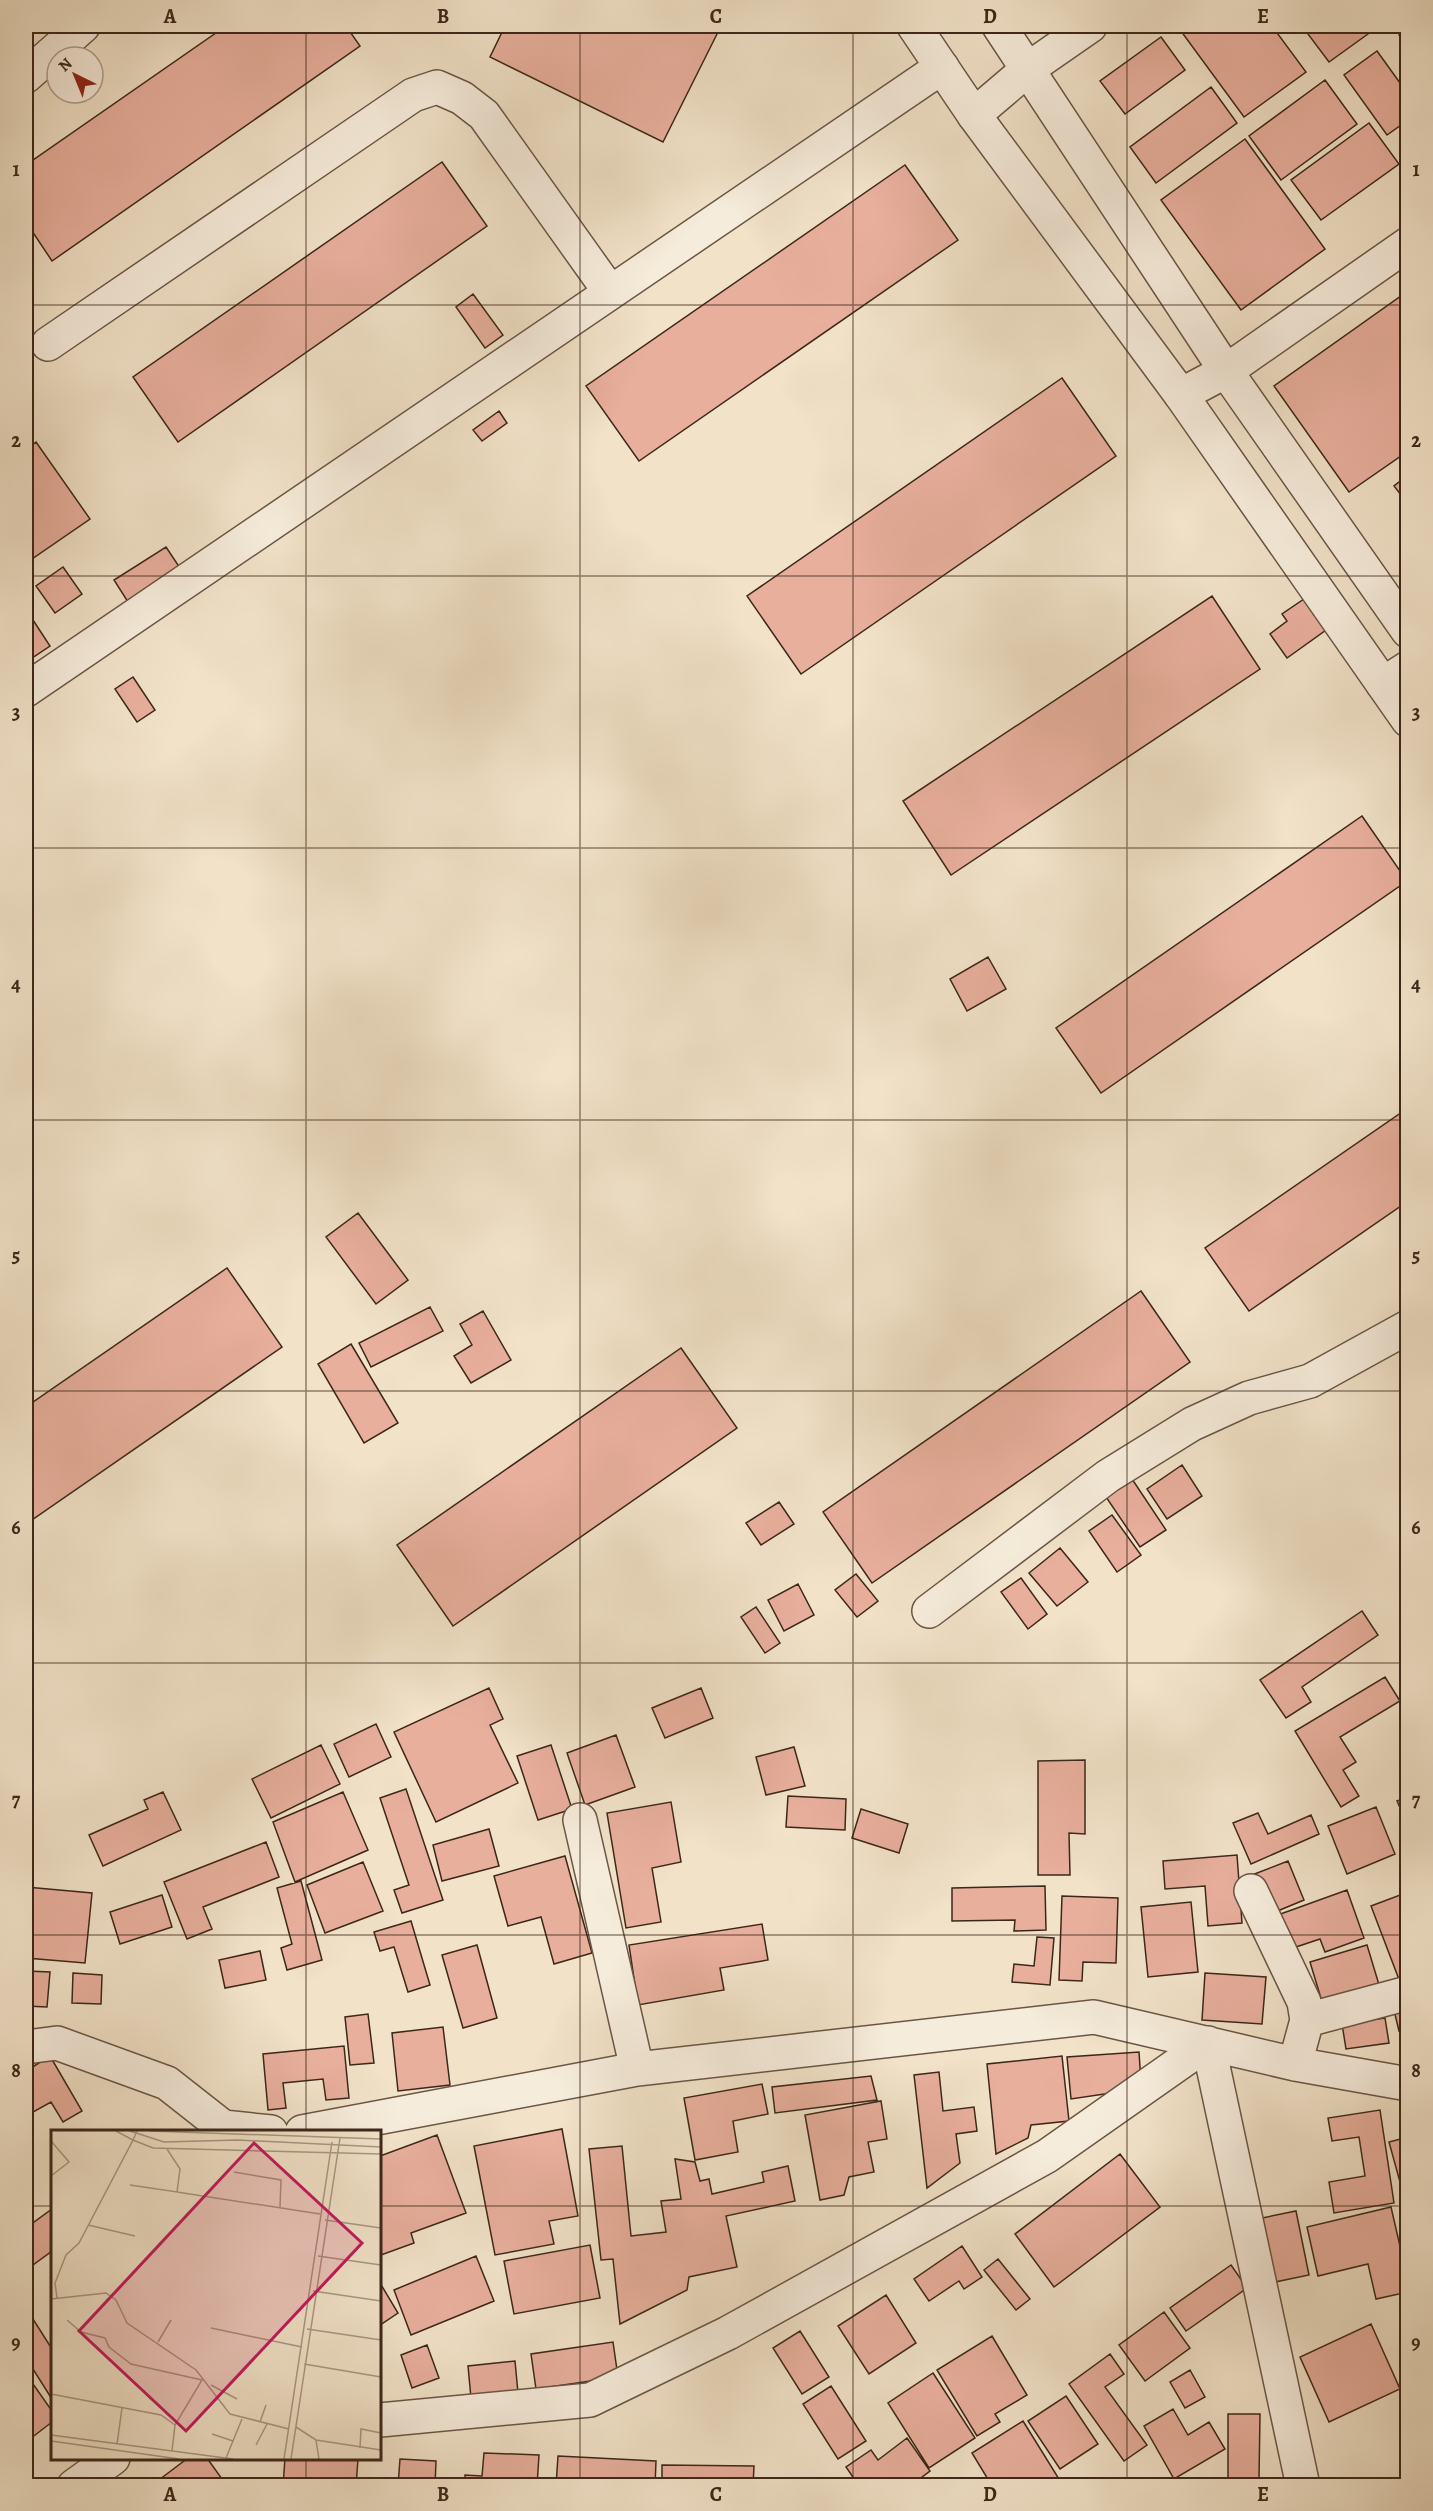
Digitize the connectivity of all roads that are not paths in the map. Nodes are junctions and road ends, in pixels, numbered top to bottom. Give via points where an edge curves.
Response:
1 (83, 26) edge
2 (914, 26) edge
3 (999, 26) edge
4 (1090, 26) edge
5 (942, 67) junction
6 (1028, 69) junction
7 (26, 76) edge
8 (974, 115) junction
9 (1407, 244) edge
10 (610, 292) junction
11 (48, 344) dead end
12 (1226, 372) junction
13 (1181, 395) junction
14 (1407, 631) edge
15 (1395, 676) edge
16 (26, 690) edge
17 (1407, 720) edge
18 (1407, 1327) edge
19 (929, 1611) dead end
20 (580, 1820) dead end
21 (1251, 1891) dead end
22 (1407, 1993) edge
23 (1308, 2020) junction
24 (1208, 2043) junction
25 (26, 2047) edge
26 (1295, 2064) junction
27 (637, 2069) junction
28 (1407, 2085) edge
29 (252, 2130) edge
30 (313, 2130) edge
31 (381, 2420) edge
32 (110, 2460) edge
33 (74, 2486) edge
34 (1303, 2486) edge

1 - 7 street
2 - 5 street
3 - 6 street
4 - 6 street
5 - 8 street
5 - 10 street
6 - 8 street
6 - 12 street
8 - 13 street
9 - 12 street
10 - 11 street via 484,115 462,98 437,87 412,94
10 - 16 street
12 - 13 street
12 - 14 street
13 - 15 street
15 - 17 street
18 - 19 street via 1310,1381 1249,1398 1192,1424 1108,1476
20 - 27 street
21 - 23 street via 1304,2002
22 - 23 street
23 - 26 street
24 - 26 street
24 - 27 street via 1094,2017
24 - 31 street via 1047,2156 728,2333 590,2400
24 - 34 street
25 - 29 street via 57,2043 167,2083 223,2127
26 - 28 street
27 - 30 street
32 - 33 street

